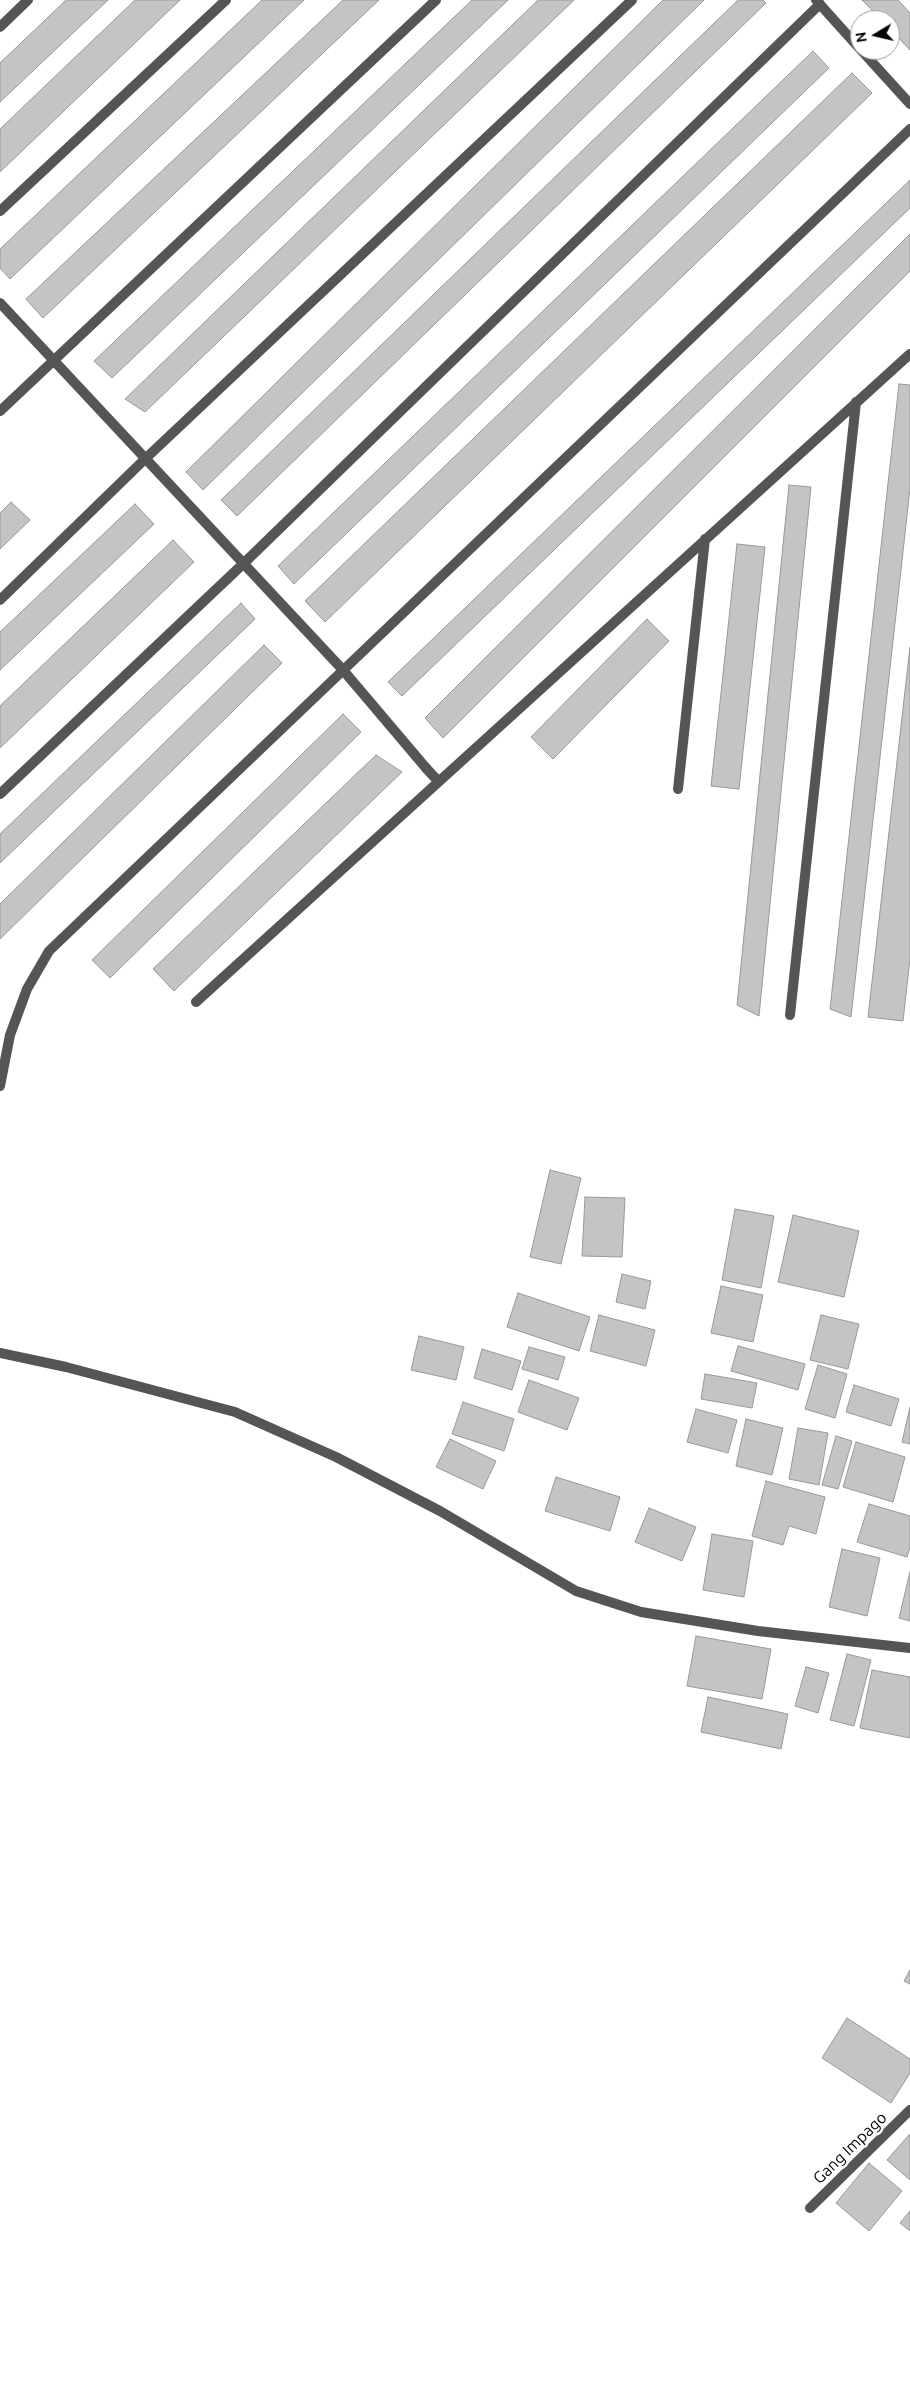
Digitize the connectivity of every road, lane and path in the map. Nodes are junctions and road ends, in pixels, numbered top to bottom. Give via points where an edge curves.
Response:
1 (28, 0) edge
2 (226, 0) edge
3 (436, 0) edge
4 (632, 0) edge
5 (818, 2) edge
6 (0, 27) edge
7 (850, 37) edge
8 (871, 60) edge
9 (910, 104) edge
10 (910, 129) edge
11 (0, 212) edge
12 (0, 303) edge
13 (910, 354) edge
14 (53, 360) junction
15 (856, 402) junction
16 (0, 411) edge
17 (145, 459) junction
18 (705, 539) junction
19 (243, 564) junction
20 (0, 600) edge
21 (343, 670) junction
22 (438, 781) junction
23 (678, 789) dead end
24 (0, 794) edge
25 (196, 1002) dead end
26 (790, 1015) dead end
27 (0, 1086) edge
28 (0, 1353) edge
29 (910, 1648) edge
30 (910, 2110) edge
31 (810, 2208) dead end

1 - 6 street
2 - 11 street
3 - 14 street
4 - 17 street
5 - 7 street
5 - 19 street
8 - 9 street
10 - 21 street
12 - 14 street
13 - 15 street
14 - 16 street
14 - 17 street
15 - 18 street
15 - 26 street
17 - 19 street
17 - 20 street
18 - 22 street
18 - 23 street
19 - 21 street
19 - 24 street
21 - 22 street
21 - 27 street via 49,951 26,989 10,1035
22 - 25 street
28 - 29 street via 235,1412 336,1457 440,1511 576,1590 641,1612 748,1630
30 - 31 street, Gang Impago

